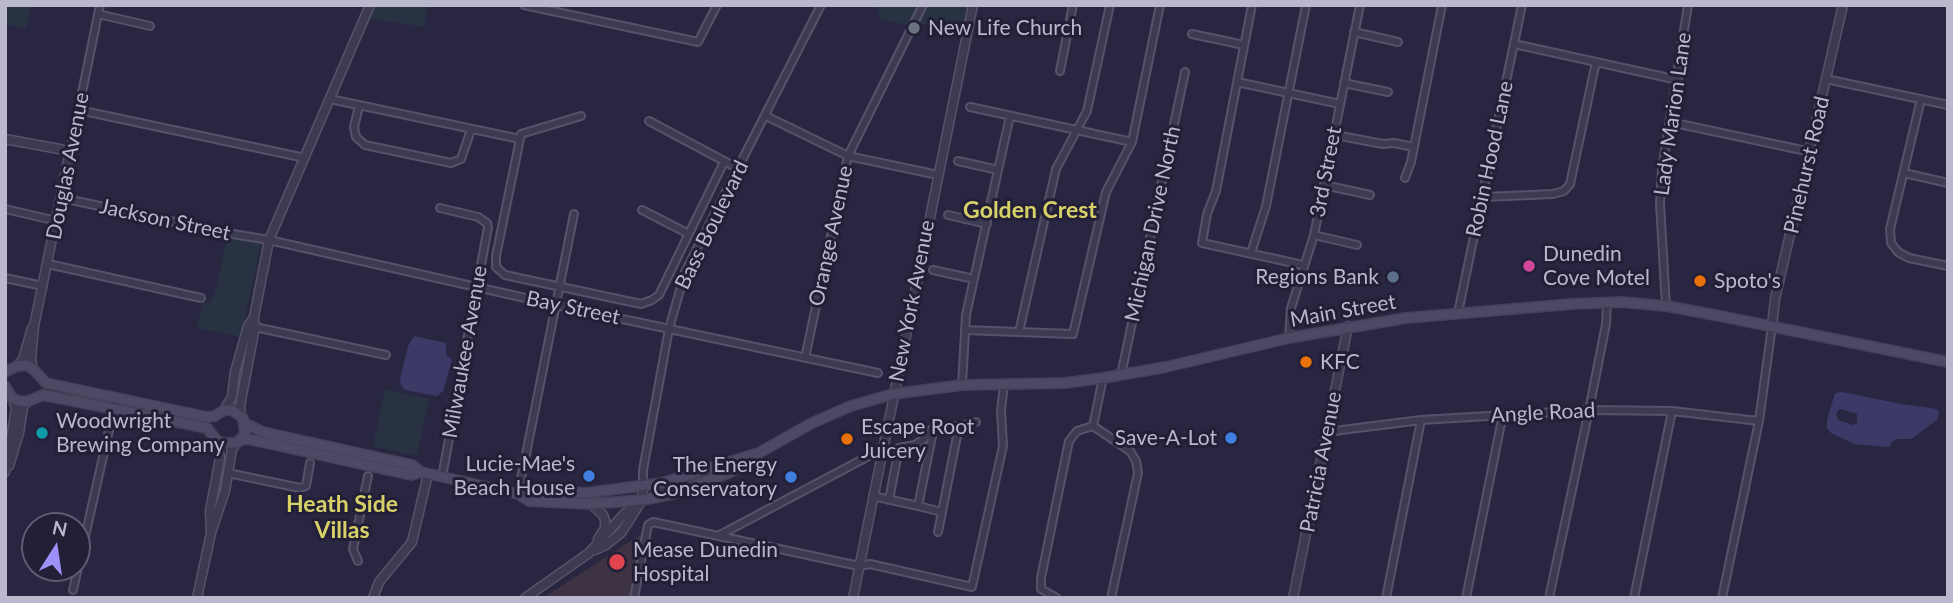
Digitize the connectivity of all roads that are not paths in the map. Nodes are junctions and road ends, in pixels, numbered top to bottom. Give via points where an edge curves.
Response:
1 (100, 5) edge
2 (370, 5) edge
3 (524, 5) edge
4 (717, 5) edge
5 (821, 5) edge
6 (923, 5) edge
7 (973, 5) edge
8 (1073, 5) edge
9 (1110, 5) edge
10 (1160, 5) edge
11 (1252, 5) edge
12 (1306, 5) edge
13 (1360, 5) edge
14 (1442, 5) edge
15 (1522, 5) edge
16 (1688, 5) edge
17 (1843, 5) edge
18 (536, 7) edge
19 (98, 14) junction
20 (150, 26) dead end
21 (1354, 32) junction
22 (1192, 34) dead end
23 (1398, 42) dead end
24 (1514, 44) junction
25 (1244, 45) junction
26 (1596, 62) junction
27 (1059, 71) dead end
28 (1185, 72) dead end
29 (1826, 79) junction
30 (1678, 80) junction
31 (1237, 82) junction
32 (1344, 83) junction
33 (1388, 92) dead end
34 (1289, 93) junction
35 (330, 99) junction
36 (1921, 99) junction
37 (1340, 104) junction
38 (1948, 105) edge
39 (359, 106) junction
40 (971, 107) dead end
41 (79, 110) junction
42 (581, 116) dead end
43 (766, 116) junction
44 (1010, 116) junction
45 (649, 121) dead end
46 (1670, 122) junction
47 (471, 130) junction
48 (1076, 131) junction
49 (1335, 135) junction
50 (520, 137) junction
51 (5, 139) edge
52 (1132, 142) junction
53 (1414, 147) junction
54 (70, 151) junction
55 (1811, 152) junction
56 (848, 156) junction
57 (305, 158) junction
58 (958, 161) dead end
59 (724, 162) junction
60 (738, 169) junction
61 (998, 170) junction
62 (1904, 173) junction
63 (938, 175) junction
64 (1405, 178) dead end
65 (1948, 183) edge
66 (1324, 185) junction
67 (1370, 195) dead end
68 (1484, 197) junction
69 (62, 198) junction
70 (440, 208) dead end
71 (5, 209) edge
72 (642, 210) dead end
73 (574, 214) dead end
74 (948, 215) dead end
75 (57, 221) junction
76 (987, 224) junction
77 (689, 234) junction
78 (1314, 235) junction
79 (269, 240) junction
80 (1357, 245) dead end
81 (1251, 253) junction
82 (48, 264) junction
83 (1303, 265) junction
84 (1948, 266) edge
85 (933, 270) dead end
86 (5, 278) edge
87 (974, 279) junction
88 (43, 286) junction
89 (558, 286) junction
90 (479, 288) junction
91 (201, 298) dead end
92 (1607, 302) junction
93 (556, 305) junction
94 (1666, 306) junction
95 (1458, 313) junction
96 (254, 317) junction
97 (34, 326) junction
98 (1348, 326) junction
99 (1772, 326) junction
100 (255, 327) junction
101 (669, 329) junction
102 (965, 330) junction
103 (1019, 332) junction
104 (1289, 338) junction
105 (387, 355) dead end
106 (806, 358) junction
107 (1948, 362) edge
108 (9, 372) edge
109 (35, 372) junction
110 (878, 373) dead end
111 (1121, 376) junction
112 (1102, 378) junction
113 (962, 385) junction
114 (1004, 385) junction
115 (7, 391) edge
116 (893, 394) junction
117 (32, 398) junction
118 (115, 404) junction
119 (1589, 410) junction
120 (1672, 411) junction
121 (220, 413) junction
122 (1503, 414) junction
123 (243, 419) junction
124 (1421, 420) junction
125 (1759, 421) junction
126 (976, 422) dead end
127 (958, 426) junction
128 (1093, 426) junction
129 (934, 427) junction
130 (210, 431) junction
131 (1326, 432) junction
132 (217, 441) junction
133 (238, 441) junction
134 (882, 449) junction
135 (757, 454) junction
136 (310, 463) dead end
137 (5, 472) edge
138 (228, 473) junction
139 (424, 473) junction
140 (368, 476) dead end
141 (442, 477) junction
142 (643, 486) junction
143 (518, 494) junction
144 (873, 496) junction
145 (642, 500) junction
146 (889, 500) junction
147 (591, 505) junction
148 (918, 506) junction
149 (942, 512) junction
150 (938, 532) dead end
151 (211, 533) junction
152 (718, 536) junction
153 (589, 553) junction
154 (358, 561) dead end
155 (859, 566) junction
156 (73, 590) dead end
157 (1112, 596) edge
158 (197, 598) edge
159 (373, 598) edge
160 (525, 598) edge
161 (634, 598) edge
162 (853, 598) edge
163 (1057, 598) edge
164 (1293, 598) edge
165 (1386, 598) edge
166 (1466, 598) edge
167 (1549, 598) edge
168 (1634, 598) edge
169 (1722, 598) edge

1 - 19 street, Douglas Avenue
2 - 35 street
3 - 18 street
4 - 18 street via 698,42
5 - 43 street, Bass Boulevard
6 - 56 street, Orange Avenue
7 - 63 street, New York Avenue
8 - 27 street
9 - 48 street via 1087,111
10 - 52 street
11 - 25 street
12 - 34 street
13 - 21 street, 3rd Street
14 - 53 street
15 - 24 street, Robin Hood Lane
16 - 30 street, Lady Marion Lane
17 - 29 street, Pinehurst Road
19 - 20 street
19 - 41 street, Douglas Avenue
21 - 23 street
21 - 32 street, 3rd Street
22 - 25 street
24 - 26 street
24 - 68 street, Robin Hood Lane
25 - 31 street
26 - 30 street
26 - 68 street via 1570,184 1553,194
28 - 111 street, Michigan Drive North
29 - 36 street
29 - 55 street, Pinehurst Road
30 - 46 street, Lady Marion Lane
31 - 34 street
31 - 81 street via 1202,243
32 - 33 street
32 - 37 street, 3rd Street
34 - 37 street
34 - 81 street via 1266,206
35 - 39 street
35 - 57 street
36 - 38 street
36 - 62 street
37 - 49 street, 3rd Street
39 - 47 street
39 - 47 street via 354,127 356,137 365,145 451,163 461,159
40 - 44 street
41 - 54 street, Douglas Avenue
41 - 57 street
42 - 50 street
43 - 56 street
43 - 60 street, Bass Boulevard
44 - 48 street
44 - 61 street
45 - 59 street
46 - 55 street
46 - 94 street, Lady Marion Lane via 1660,204
47 - 50 street
48 - 52 street
48 - 103 street via 1056,169
49 - 53 street
49 - 66 street, 3rd Street
50 - 89 street via 496,267 505,275
51 - 54 street
52 - 103 street via 1106,192 1073,334
53 - 64 street
54 - 69 street, Douglas Avenue
55 - 99 street, Pinehurst Road
56 - 63 street
56 - 106 street, Orange Avenue
57 - 79 street
58 - 61 street
59 - 60 street
59 - 77 street
60 - 101 street, Bass Boulevard via 685,272
61 - 76 street
62 - 65 street
62 - 84 street via 1891,243 1909,258
63 - 116 street, New York Avenue
66 - 67 street
66 - 78 street, 3rd Street
68 - 95 street, Robin Hood Lane
69 - 75 street, Douglas Avenue
69 - 79 street, Jackson Street
70 - 90 street, Milwaukee Avenue via 487,223
71 - 75 street
72 - 77 street
73 - 89 street
74 - 76 street
75 - 82 street, Douglas Avenue
76 - 87 street
77 - 89 street via 659,295 652,300 641,304
78 - 80 street
78 - 83 street, 3rd Street
79 - 90 street, Bay Street
79 - 96 street
81 - 83 street
82 - 88 street, Douglas Avenue
82 - 91 street
83 - 104 street, 3rd Street via 1291,308
85 - 87 street
86 - 88 street
87 - 102 street
88 - 97 street, Douglas Avenue
89 - 93 street
90 - 93 street, Bay Street
90 - 141 street, Milwaukee Avenue
92 - 94 main road, Main Street
92 - 95 main road, Main Street
92 - 119 street
93 - 101 street, Bay Street
93 - 143 street
94 - 99 main road, Main Street
95 - 98 main road, Main Street
96 - 100 street
96 - 121 street via 235,372 232,397
97 - 108 street, Douglas Avenue via 23,359
97 - 109 street, Douglas Avenue via 30,360
98 - 104 main road, Main Street
98 - 131 street, Patricia Avenue
99 - 107 main road, Main Street
99 - 125 street
100 - 105 street
100 - 123 street via 240,406
101 - 106 street, Bay Street
101 - 142 street, Bass Boulevard
102 - 103 street
102 - 113 street
104 - 111 main road, Main Street
106 - 110 street, Bay Street
108 - 109 main road via 26,365
109 - 117 main road via 39,385
109 - 118 main road via 46,383
111 - 112 main road, Main Street
112 - 114 main road, Main Street
112 - 128 street
113 - 114 main road, Main Street
113 - 116 main road, Main Street
114 - 155 street via 1003,446 972,587 870,564
115 - 117 main road via 23,402
115 - 137 street via 16,411
116 - 134 street, New York Avenue
116 - 135 main road, Main Street via 812,423
117 - 118 main road via 53,396
117 - 137 street via 23,407
118 - 121 main road via 207,417
118 - 130 main road
118 - 156 street
119 - 120 street, Angle Road
119 - 122 street, Angle Road
119 - 167 street
120 - 125 street, Angle Road
120 - 168 street
121 - 123 main road via 232,410
121 - 130 main road
122 - 124 street, Angle Road
122 - 166 street
123 - 133 main road via 245,434
123 - 139 main road via 263,432 412,465
124 - 131 street, Angle Road
124 - 165 street
125 - 169 street
126 - 127 street
127 - 129 street
127 - 149 street
128 - 157 street via 1124,446 1136,461 1138,473
128 - 163 street via 1077,431 1069,441 1041,578 1041,589
129 - 146 street via 915,445 899,449
129 - 148 street
130 - 132 main road
131 - 164 street, Patricia Avenue
132 - 133 main road
132 - 151 street via 220,458 210,511
133 - 138 street
133 - 139 main road via 262,442 411,475
134 - 144 street, New York Avenue
134 - 152 street
135 - 142 main road, Main Street
135 - 145 main road, Main Street via 726,474
136 - 138 street via 306,486 300,488
138 - 151 street
139 - 141 main road
139 - 159 street via 412,542 379,582
140 - 154 street via 354,549
141 - 143 main road
142 - 143 main road, Main Street
142 - 145 street, Bass Boulevard
143 - 147 main road via 529,501
144 - 146 street
144 - 155 street, New York Avenue
145 - 147 main road
145 - 153 street, Main Street
146 - 148 street
147 - 153 street via 603,515 605,528
148 - 149 street
149 - 150 street
151 - 158 street
152 - 155 street
152 - 161 street via 653,522 648,525
153 - 160 street, Main Street
155 - 162 street, New York Avenue

